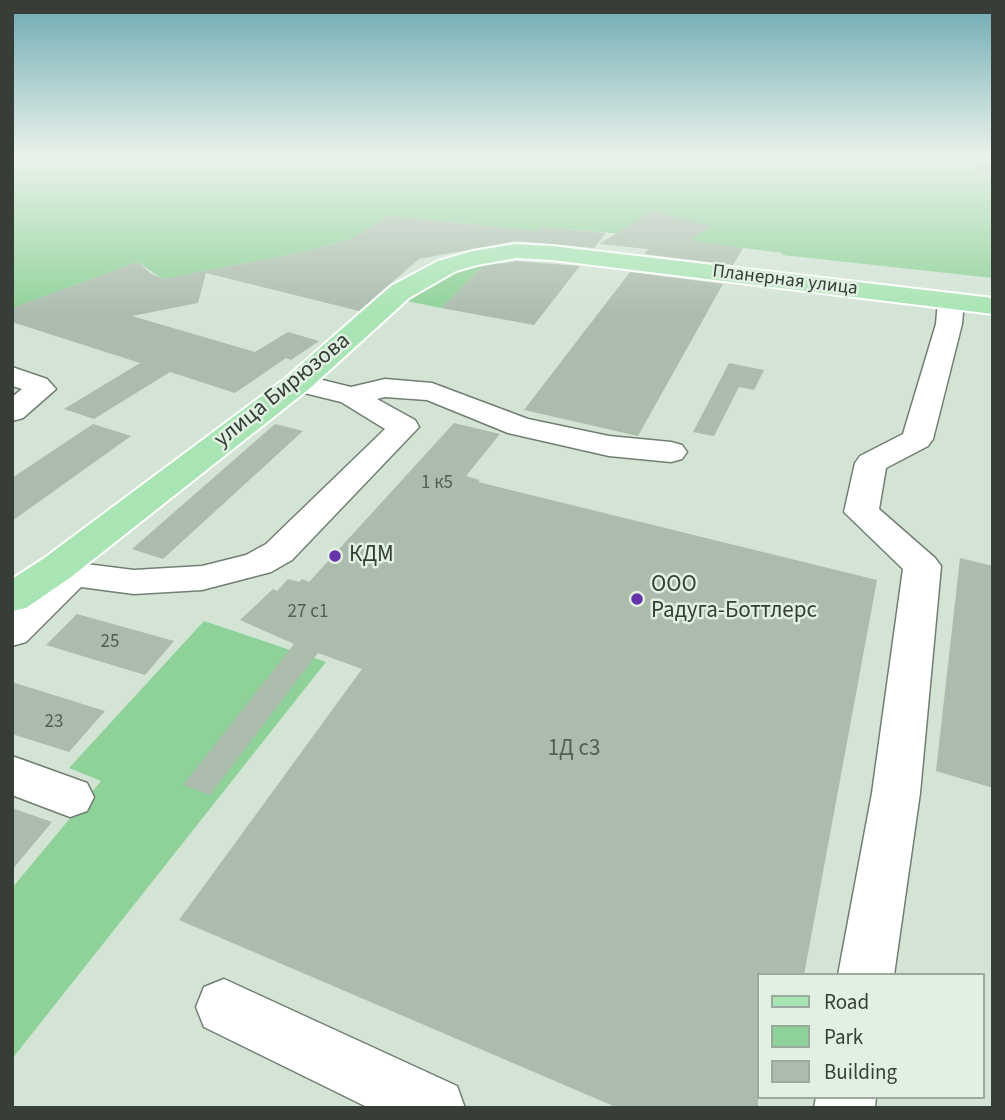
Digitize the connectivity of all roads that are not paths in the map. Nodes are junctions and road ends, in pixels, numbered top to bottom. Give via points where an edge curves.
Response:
1 (578, 256) joint
2 (951, 301) junction
3 (993, 306) edge
4 (12, 376) edge
5 (298, 383) junction
6 (351, 396) junction
7 (12, 412) edge
8 (671, 452) dead end
9 (65, 571) junction
10 (13, 605) edge
11 (12, 775) edge
12 (70, 797) dead end
13 (866, 973) edge
14 (224, 1007) dead end
15 (435, 1108) edge

1 - 2 main road, Планерная улица
1 - 5 main road, улица Бирюзова via 516,251 447,266 400,292
2 - 3 main road, Планерная улица
2 - 13 lane via 918,439 871,463 861,512 922,566 896,793
4 - 7 lane via 41,389
5 - 6 lane
5 - 9 main road, улица Бирюзова
6 - 8 lane via 385,388 432,392 519,426 609,446
6 - 9 lane via 404,428 279,552 258,564 202,578 134,582
9 - 10 lane
11 - 12 lane
14 - 15 lane

